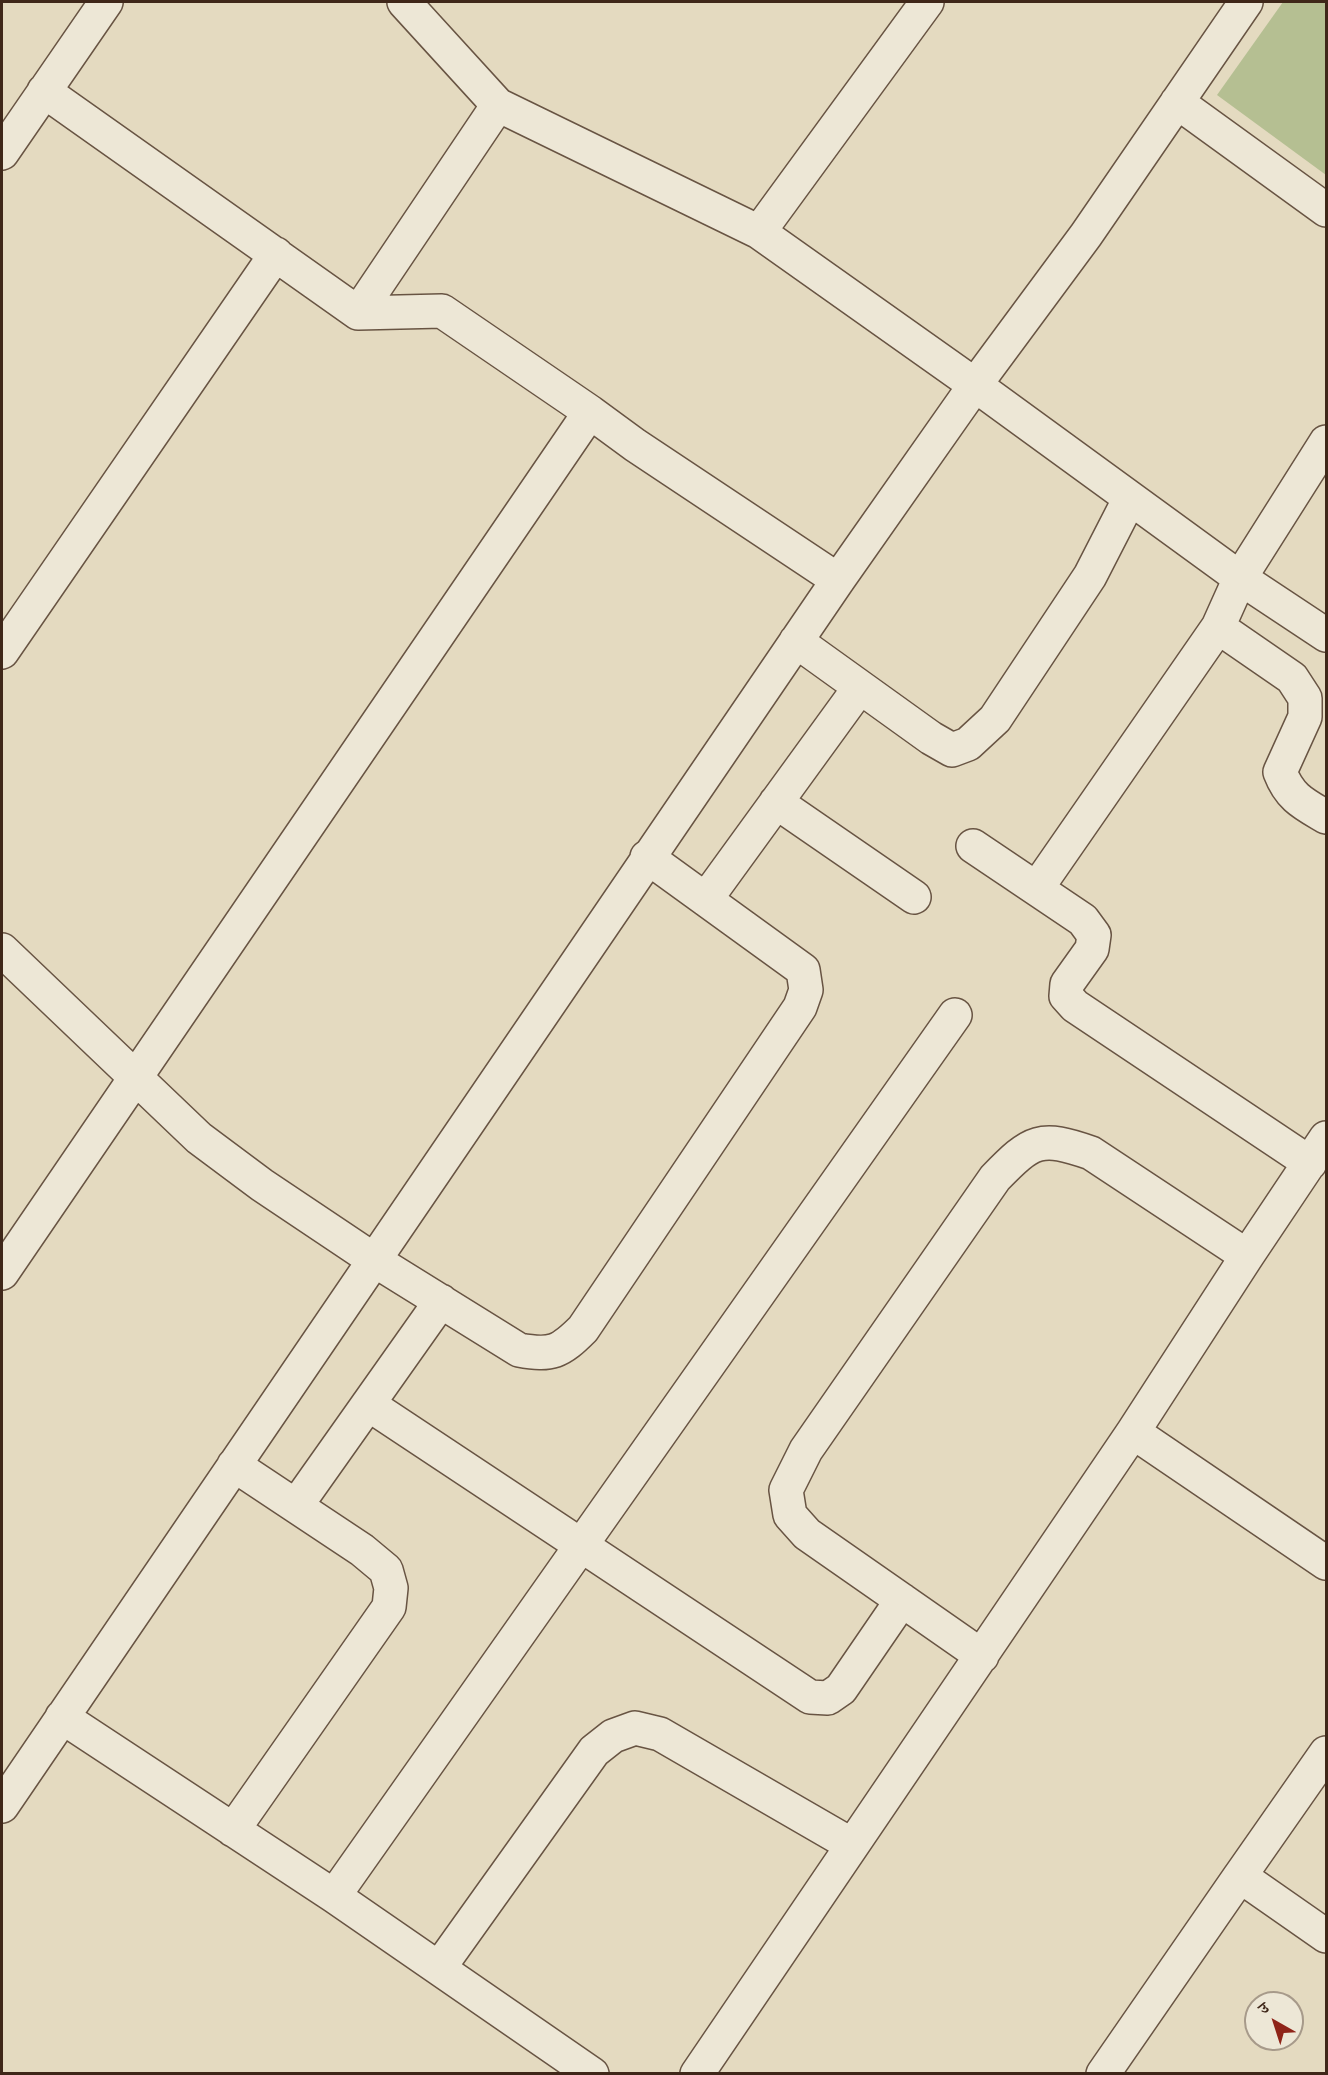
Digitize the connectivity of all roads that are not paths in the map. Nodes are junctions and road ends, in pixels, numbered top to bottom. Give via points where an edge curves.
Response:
1 (106, 2) edge
2 (404, 2) edge
3 (927, 2) edge
4 (1246, 2) edge
5 (44, 91) junction
6 (1177, 102) junction
7 (498, 105) junction
8 (2, 153) edge
9 (1326, 210) edge
10 (759, 232) junction
11 (276, 254) junction
12 (358, 313) junction
13 (975, 385) junction
14 (590, 412) junction
15 (1326, 442) edge
16 (1130, 498) junction
17 (1240, 578) junction
18 (838, 580) junction
19 (1218, 627) junction
20 (1326, 635) edge
21 (796, 641) junction
22 (2, 652) edge
23 (860, 687) junction
24 (776, 802) junction
25 (1326, 817) edge
26 (974, 846) dead end
27 (647, 857) junction
28 (1037, 888) junction
29 (914, 897) dead end
30 (706, 899) junction
31 (2, 950) edge
32 (955, 1015) dead end
33 (136, 1078) junction
34 (1318, 1151) edge
35 (1247, 1256) junction
36 (374, 1260) junction
37 (2, 1273) edge
38 (441, 1301) junction
39 (368, 1404) junction
40 (1133, 1432) junction
41 (234, 1465) junction
42 (297, 1506) junction
43 (580, 1546) junction
44 (1326, 1563) edge
45 (902, 1600) junction
46 (981, 1656) junction
47 (62, 1717) junction
48 (1326, 1753) edge
49 (2, 1806) edge
50 (232, 1830) junction
51 (852, 1845) junction
52 (1240, 1876) junction
53 (334, 1896) junction
54 (1326, 1936) edge
55 (439, 1968) junction
56 (592, 2073) edge
57 (697, 2073) edge
58 (1102, 2073) edge

1 - 5 street
2 - 7 street
3 - 10 street
4 - 6 street
5 - 8 street
5 - 11 street
6 - 9 street
6 - 13 street via 1086,235
7 - 10 street
7 - 12 street
10 - 13 street
11 - 12 street
11 - 22 street
12 - 14 street via 442,311
13 - 16 street
13 - 18 street
14 - 18 street
14 - 33 street
15 - 17 street
16 - 17 street
16 - 23 street via 1083,586 995,719 968,744 952,750
17 - 19 street
17 - 20 street
18 - 21 street
19 - 25 street via 1292,678 1305,698 1305,717 1280,772 1286,787 1299,801
19 - 28 street
21 - 23 street
21 - 27 street
23 - 24 street
24 - 29 street
24 - 30 street
26 - 28 street
27 - 30 street
27 - 36 street
28 - 34 street via 1083,920 1094,935 1092,949 1067,984 1066,996 1075,1006
30 - 38 street via 802,969 806,990 800,1007 583,1329 565,1346 542,1354 519,1350
31 - 33 street
32 - 43 street
33 - 36 street via 199,1138
33 - 37 street
34 - 35 street
35 - 40 street
35 - 45 street via 1091,1153 1062,1143 1039,1143 1015,1157 994,1178 813,1440 786,1490 790,1515 807,1534
36 - 38 street
36 - 41 street
38 - 39 street
39 - 42 street
39 - 43 street
40 - 44 street
40 - 46 street
41 - 42 street
41 - 47 street
42 - 50 street via 386,1570 391,1588 389,1606
43 - 45 street via 810,1697 828,1698 841,1689
43 - 53 street
45 - 46 street
46 - 51 street
47 - 49 street
47 - 50 street
48 - 52 street
50 - 53 street
51 - 55 street via 660,1734 635,1728 613,1736 594,1751
51 - 57 street
52 - 54 street
52 - 58 street
53 - 55 street
55 - 56 street

